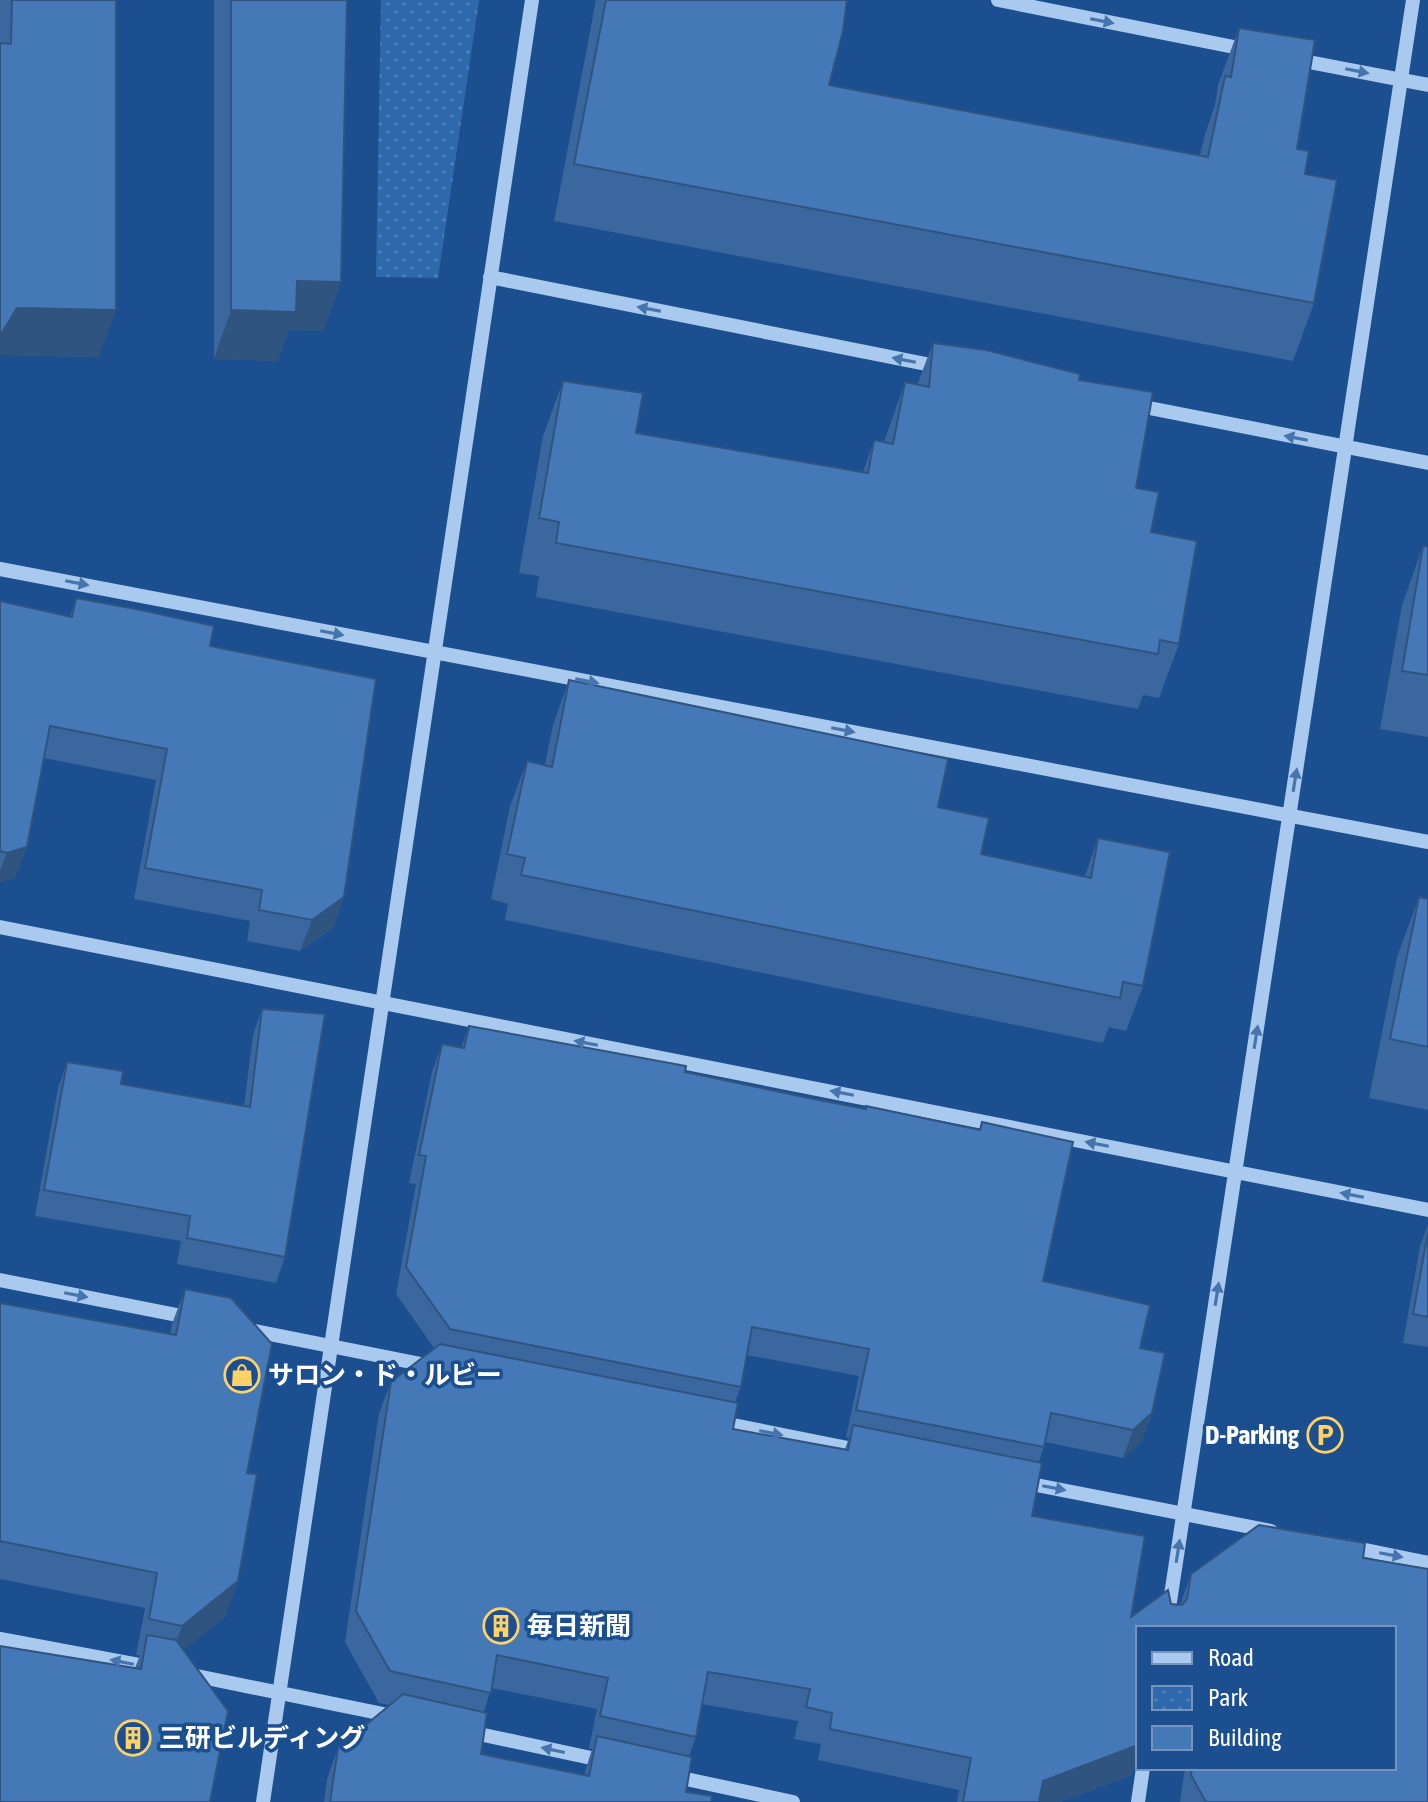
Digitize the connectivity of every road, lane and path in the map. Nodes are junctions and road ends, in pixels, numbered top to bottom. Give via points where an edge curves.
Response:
1 (532, 0) edge
2 (998, 0) edge
3 (1413, 0) edge
4 (1262, 53) edge
5 (1278, 56) edge
6 (1401, 80) junction
7 (1428, 85) edge
8 (490, 277) junction
9 (956, 370) edge
10 (1112, 401) edge
11 (1345, 447) junction
12 (1428, 463) edge
13 (0, 569) edge
14 (432, 652) junction
15 (1289, 815) junction
16 (1428, 842) edge
17 (0, 927) edge
18 (384, 1003) junction
19 (1235, 1171) junction
20 (1428, 1210) edge
21 (0, 1280) edge
22 (333, 1347) junction
23 (441, 1368) edge
24 (704, 1420) edge
25 (875, 1453) edge
26 (998, 1477) edge
27 (1184, 1514) junction
28 (1291, 1535) edge
29 (1336, 1545) edge
30 (1428, 1563) edge
31 (1166, 1626) edge
32 (0, 1639) edge
33 (281, 1692) junction
34 (421, 1722) edge
35 (452, 1728) edge
36 (622, 1765) edge
37 (1143, 1770) edge
38 (654, 1772) edge
39 (263, 1802) edge
40 (793, 1802) edge
41 (1138, 1802) edge

1 - 8 street
2 -> 4 street
3 - 6 street
5 -> 6 street
6 - 7 street
6 - 11 street
9 -> 8 street
8 - 14 street
11 -> 10 street
11 - 12 street
15 -> 11 street
13 -> 14 street
14 -> 15 street
14 - 18 street
15 - 16 street
19 -> 15 street
17 - 18 street
19 -> 18 street
18 - 22 street
20 -> 19 street
27 -> 19 street
21 -> 22 street
22 - 23 street
22 - 33 street
24 -> 25 street
26 -> 27 street
27 - 28 street
31 -> 27 street
29 -> 30 street
33 -> 32 street
33 - 34 street
33 - 39 street
36 -> 35 street
37 - 41 street
38 - 40 street

